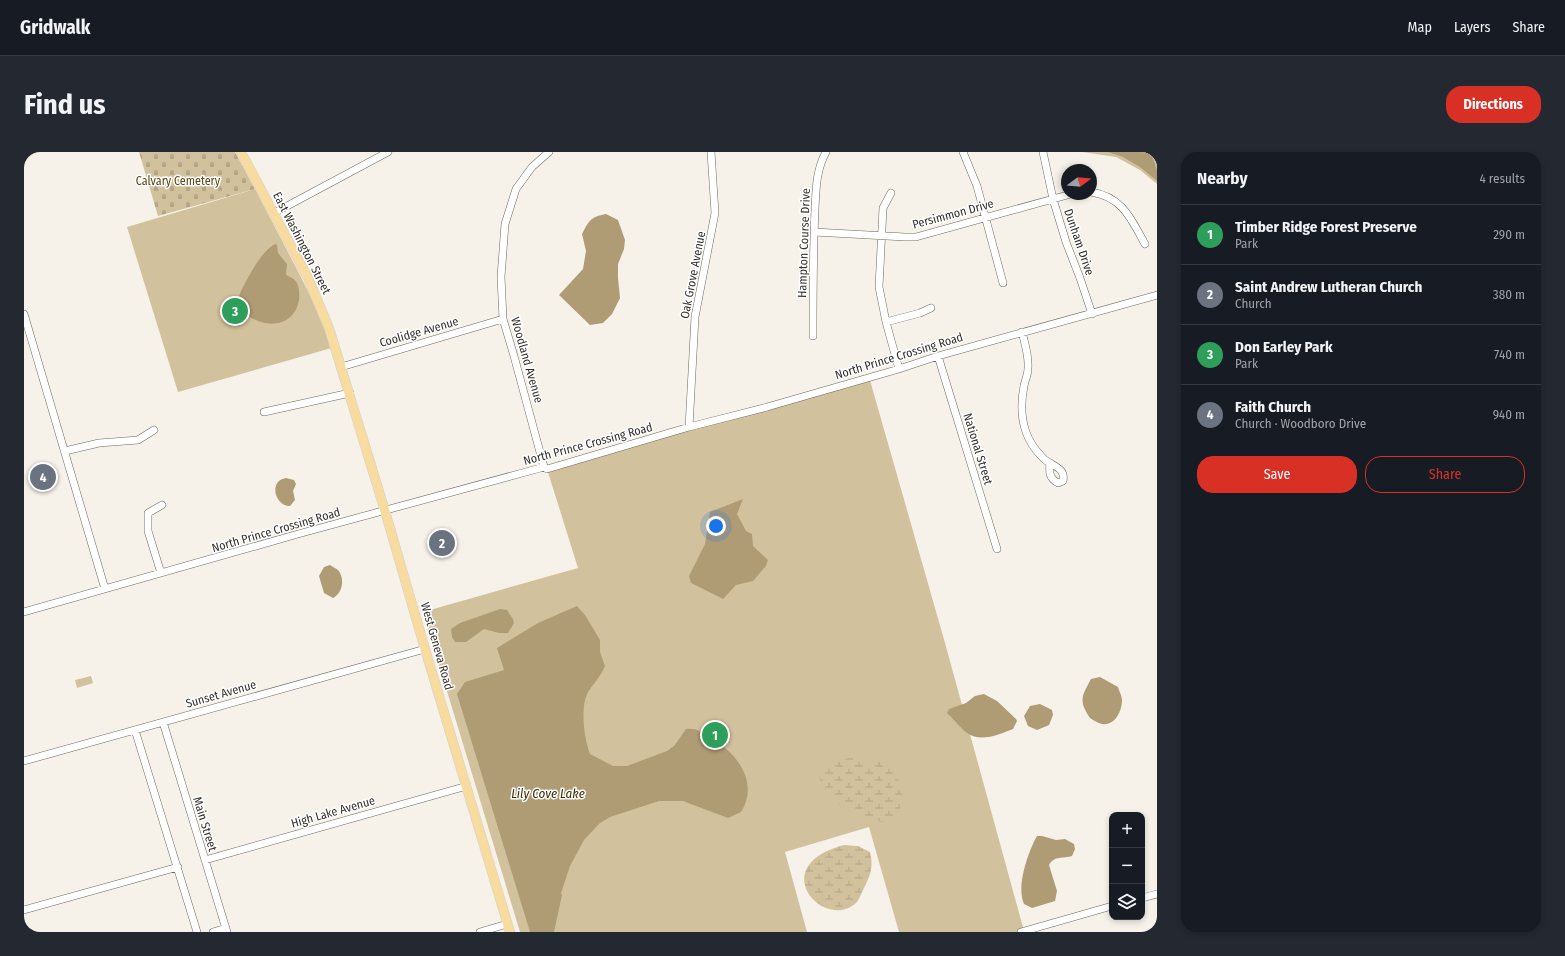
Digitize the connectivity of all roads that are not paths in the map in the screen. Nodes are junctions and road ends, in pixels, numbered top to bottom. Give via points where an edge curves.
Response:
1 (241, 152) edge
2 (388, 152) edge
3 (549, 152) edge
4 (711, 152) edge
5 (826, 152) edge
6 (963, 152) edge
7 (1043, 152) edge
8 (891, 192) dead end
9 (1097, 194) edge
10 (1061, 197) edge
11 (1053, 199) junction
12 (274, 213) junction
13 (986, 218) junction
14 (814, 232) junction
15 (882, 236) junction
16 (1145, 244) dead end
17 (1004, 283) dead end
18 (1157, 296) edge
19 (931, 308) dead end
20 (24, 314) edge
21 (1092, 314) junction
22 (503, 319) junction
23 (886, 322) junction
24 (1022, 332) junction
25 (813, 336) dead end
26 (938, 356) junction
27 (341, 366) junction
28 (899, 369) junction
29 (350, 393) junction
30 (264, 412) dead end
31 (689, 427) junction
32 (154, 430) dead end
33 (65, 451) junction
34 (1050, 463) dead end
35 (544, 467) junction
36 (162, 505) dead end
37 (385, 510) junction
38 (997, 549) dead end
39 (161, 574) junction
40 (105, 589) junction
41 (24, 612) edge
42 (425, 649) junction
43 (163, 722) junction
44 (135, 730) junction
45 (24, 761) edge
46 (467, 786) junction
47 (205, 860) junction
48 (178, 867) junction
49 (1157, 894) edge
50 (1145, 897) edge
51 (1109, 907) edge
52 (24, 910) edge
53 (509, 928) edge
54 (226, 930) edge
55 (198, 932) edge
56 (213, 932) edge
57 (480, 932) edge
58 (1021, 932) edge

1 - 12 main road, East Washington Street
2 - 12 street
3 - 22 street, Woodland Avenue via 532,167 516,189 507,216 501,277
4 - 31 street, Oak Grove Avenue via 715,213 697,298
5 - 14 street, Hampton Course Drive via 817,179
6 - 13 street via 977,186
7 - 11 street, Dunham Drive
8 - 15 street via 883,208
9 - 16 street via 1121,206
10 - 11 street, Persimmon Drive
11 - 13 street, Persimmon Drive
11 - 21 street, Dunham Drive
12 - 27 main road, East Washington Street via 313,289
13 - 15 street, Persimmon Drive via 916,237
13 - 17 street
14 - 15 street, Persimmon Drive
14 - 25 street, Hampton Course Drive
15 - 23 street via 879,287
18 - 21 street, North Prince Crossing Road
19 - 23 street
20 - 33 street
21 - 24 street, North Prince Crossing Road
22 - 27 street, Coolidge Avenue
22 - 35 street, Woodland Avenue
23 - 28 street
24 - 26 street, North Prince Crossing Road
24 - 34 street via 1028,360 1022,403 1024,424 1031,442 1040,455
26 - 28 street, North Prince Crossing Road
26 - 38 street, National Street
27 - 29 main road, West Geneva Road
28 - 31 street, North Prince Crossing Road
29 - 30 street
29 - 37 main road, West Geneva Road
31 - 35 street, North Prince Crossing Road via 547,469
32 - 33 street via 138,440 99,442
33 - 40 street
35 - 37 street, North Prince Crossing Road
36 - 39 street via 148,513 148,531
37 - 39 street, North Prince Crossing Road
37 - 42 main road, West Geneva Road
39 - 40 street, North Prince Crossing Road
40 - 41 street, North Prince Crossing Road
42 - 43 street, Sunset Avenue
42 - 46 main road, West Geneva Road
43 - 44 street, Sunset Avenue
43 - 47 street, Main Street
44 - 45 street, Sunset Avenue
44 - 48 street
46 - 47 street, High Lake Avenue
46 - 53 main road, West Geneva Road
47 - 54 street, Main Street
48 - 52 street
48 - 55 street
49 - 50 street
51 - 58 street
53 - 57 street
54 - 56 street

